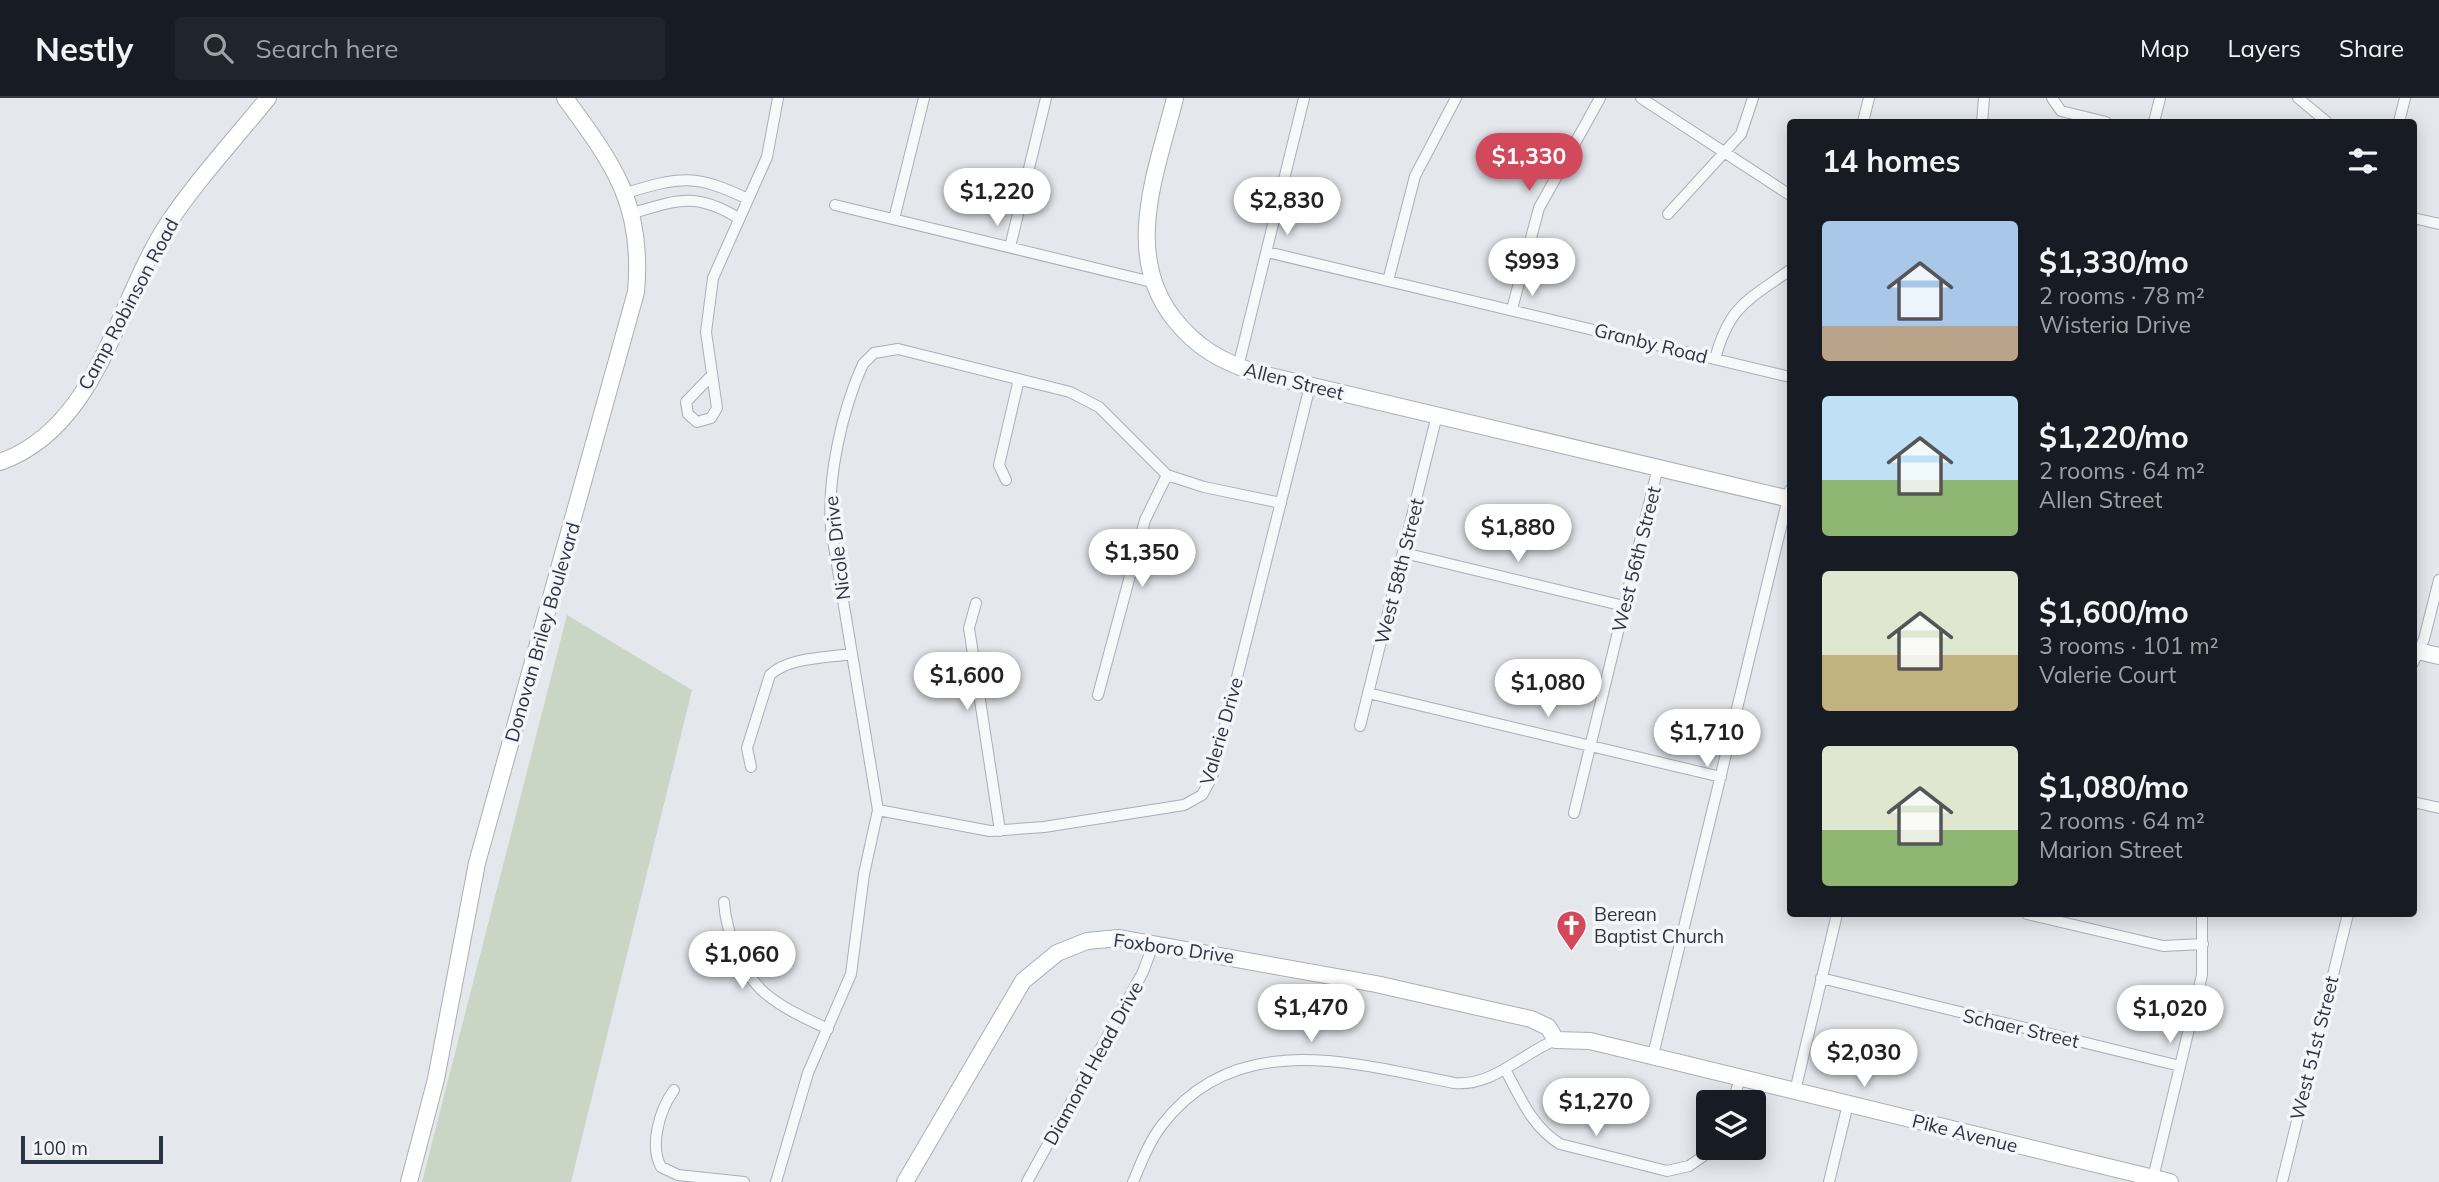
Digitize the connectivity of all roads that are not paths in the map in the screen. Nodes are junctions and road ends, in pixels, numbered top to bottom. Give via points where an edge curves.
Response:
1 (268, 98) edge
2 (565, 98) edge
3 (778, 98) edge
4 (925, 98) edge
5 (1046, 98) edge
6 (1174, 98) edge
7 (1304, 98) edge
8 (1455, 98) edge
9 (1600, 98) edge
10 (1641, 98) edge
11 (1753, 98) edge
12 (1869, 98) edge
13 (1984, 98) edge
14 (2052, 98) edge
15 (2160, 98) edge
16 (2298, 98) edge
17 (2405, 98) edge
18 (1864, 119) edge
19 (1982, 119) edge
20 (2094, 119) edge
21 (2155, 119) edge
22 (2322, 119) edge
23 (2400, 119) edge
24 (1724, 154) junction
25 (673, 181) junction
26 (709, 181) junction
27 (626, 193) junction
28 (1787, 193) edge
29 (748, 199) junction
30 (675, 201) junction
31 (705, 201) junction
32 (835, 205) dead end
33 (633, 213) junction
34 (1668, 214) dead end
35 (738, 218) junction
36 (894, 219) junction
37 (2417, 219) edge
38 (2439, 224) edge
39 (1010, 247) junction
40 (1267, 251) junction
41 (1787, 272) edge
42 (1388, 281) junction
43 (1152, 282) junction
44 (1512, 309) junction
45 (1715, 359) junction
46 (1238, 367) junction
47 (711, 376) dead end
48 (1787, 376) edge
49 (1019, 379) junction
50 (1310, 386) junction
51 (1437, 415) junction
52 (0, 462) edge
53 (1658, 467) junction
54 (1167, 475) junction
55 (1006, 480) dead end
56 (1787, 495) edge
57 (1281, 503) junction
58 (1787, 508) edge
59 (1404, 553) junction
60 (2439, 580) edge
61 (976, 603) dead end
62 (1624, 606) junction
63 (2417, 651) edge
64 (851, 654) junction
65 (2417, 655) edge
66 (2439, 656) edge
67 (1368, 693) junction
68 (1098, 695) dead end
69 (1360, 726) dead end
70 (1590, 745) junction
71 (751, 767) dead end
72 (1721, 777) junction
73 (2417, 803) edge
74 (2439, 808) edge
75 (878, 810) junction
76 (1574, 813) dead end
77 (1000, 831) junction
78 (724, 902) dead end
79 (1836, 917) edge
80 (2040, 917) edge
81 (2202, 917) edge
82 (2347, 917) edge
83 (1154, 942) junction
84 (2203, 944) junction
85 (1821, 978) junction
86 (828, 1029) junction
87 (1556, 1040) junction
88 (1653, 1055) junction
89 (2180, 1066) junction
90 (1505, 1069) junction
91 (1740, 1078) junction
92 (674, 1090) dead end
93 (1736, 1090) edge
94 (1795, 1091) junction
95 (1848, 1104) junction
96 (1698, 1160) edge
97 (2153, 1178) junction
98 (409, 1182) edge
99 (744, 1182) edge
100 (776, 1182) edge
101 (905, 1182) edge
102 (1027, 1182) edge
103 (1133, 1182) edge
104 (1829, 1182) edge
105 (2170, 1182) edge
106 (2282, 1182) edge

1 - 52 street, Camp Robinson Road via 165,229 69,412 24,451
2 - 27 street, Donovan Briley Boulevard
3 - 29 street via 766,157
4 - 36 street
5 - 39 street
6 - 43 street via 1146,217
7 - 40 street
8 - 42 street via 1415,176
9 - 44 street via 1539,208
10 - 24 street
11 - 24 street via 1745,127
12 - 18 street
13 - 19 street
14 - 20 street via 2061,111
15 - 21 street
16 - 22 street
17 - 23 street
24 - 28 street
24 - 34 street
25 - 26 street
25 - 27 street
25 - 30 street
26 - 29 street
26 - 31 street
27 - 33 street, Donovan Briley Boulevard
29 - 35 street
30 - 31 street
30 - 33 street
31 - 35 street
32 - 36 street
33 - 98 street, Donovan Briley Boulevard via 638,264 633,311 477,863 436,1079
35 - 47 street via 709,297 706,332
36 - 39 street
37 - 38 street
39 - 43 street
40 - 42 street, Granby Road
40 - 46 street
41 - 45 street via 1729,318
42 - 44 street, Granby Road
43 - 46 street, Allen Street via 1190,339
44 - 45 street, Granby Road
45 - 48 street, Granby Road
46 - 50 street, Allen Street
49 - 54 street, Nicole Drive via 1070,392 1099,407
49 - 55 street via 1000,460
49 - 64 street, Nicole Drive via 898,349 874,353 863,364 829,496
50 - 51 street, Allen Street
50 - 57 street, Valerie Drive
51 - 53 street, Allen Street
51 - 59 street, West 58th Street
53 - 56 street, Allen Street
53 - 62 street, West 56th Street
54 - 57 street, Nicole Drive
54 - 68 street via 1145,520
57 - 77 street, Valerie Drive via 1205,793 1184,806
58 - 72 street
59 - 62 street
59 - 67 street, West 58th Street
60 - 63 street
61 - 77 street via 970,628
62 - 70 street, West 56th Street
64 - 71 street via 795,663 770,675 747,748
64 - 75 street, Nicole Drive
65 - 66 street
67 - 69 street, West 58th Street
67 - 70 street
70 - 72 street
70 - 76 street, West 56th Street
72 - 88 street
73 - 74 street
75 - 77 street, Valerie Drive
75 - 86 street, Nicole Drive via 864,874 854,962
78 - 86 street via 733,941 758,986
79 - 85 street
80 - 84 street via 2154,944
81 - 84 street
82 - 106 street, West 51st Street
83 - 87 street, Foxboro Drive via 1505,1013 1540,1023
83 - 101 street, Foxboro Drive via 1087,941 1036,968 1006,1006
83 - 102 street, Diamond Head Drive via 1143,972
84 - 89 street via 2202,975
85 - 89 street, Schaer Street
85 - 94 street
86 - 100 street, Nicole Drive via 792,1117
87 - 88 street, Pike Avenue via 1590,1041
87 - 90 street
88 - 91 street, Pike Avenue
89 - 97 street
90 - 96 street via 1530,1116 1560,1144 1667,1171
90 - 103 street via 1459,1084 1344,1061 1287,1058 1255,1064 1212,1083 1180,1106 1152,1140
91 - 93 street
91 - 94 street, Pike Avenue
92 - 99 street via 663,1108 656,1142 660,1167 678,1175
94 - 95 street, Pike Avenue
95 - 97 street, Pike Avenue
95 - 104 street
97 - 105 street, Pike Avenue

